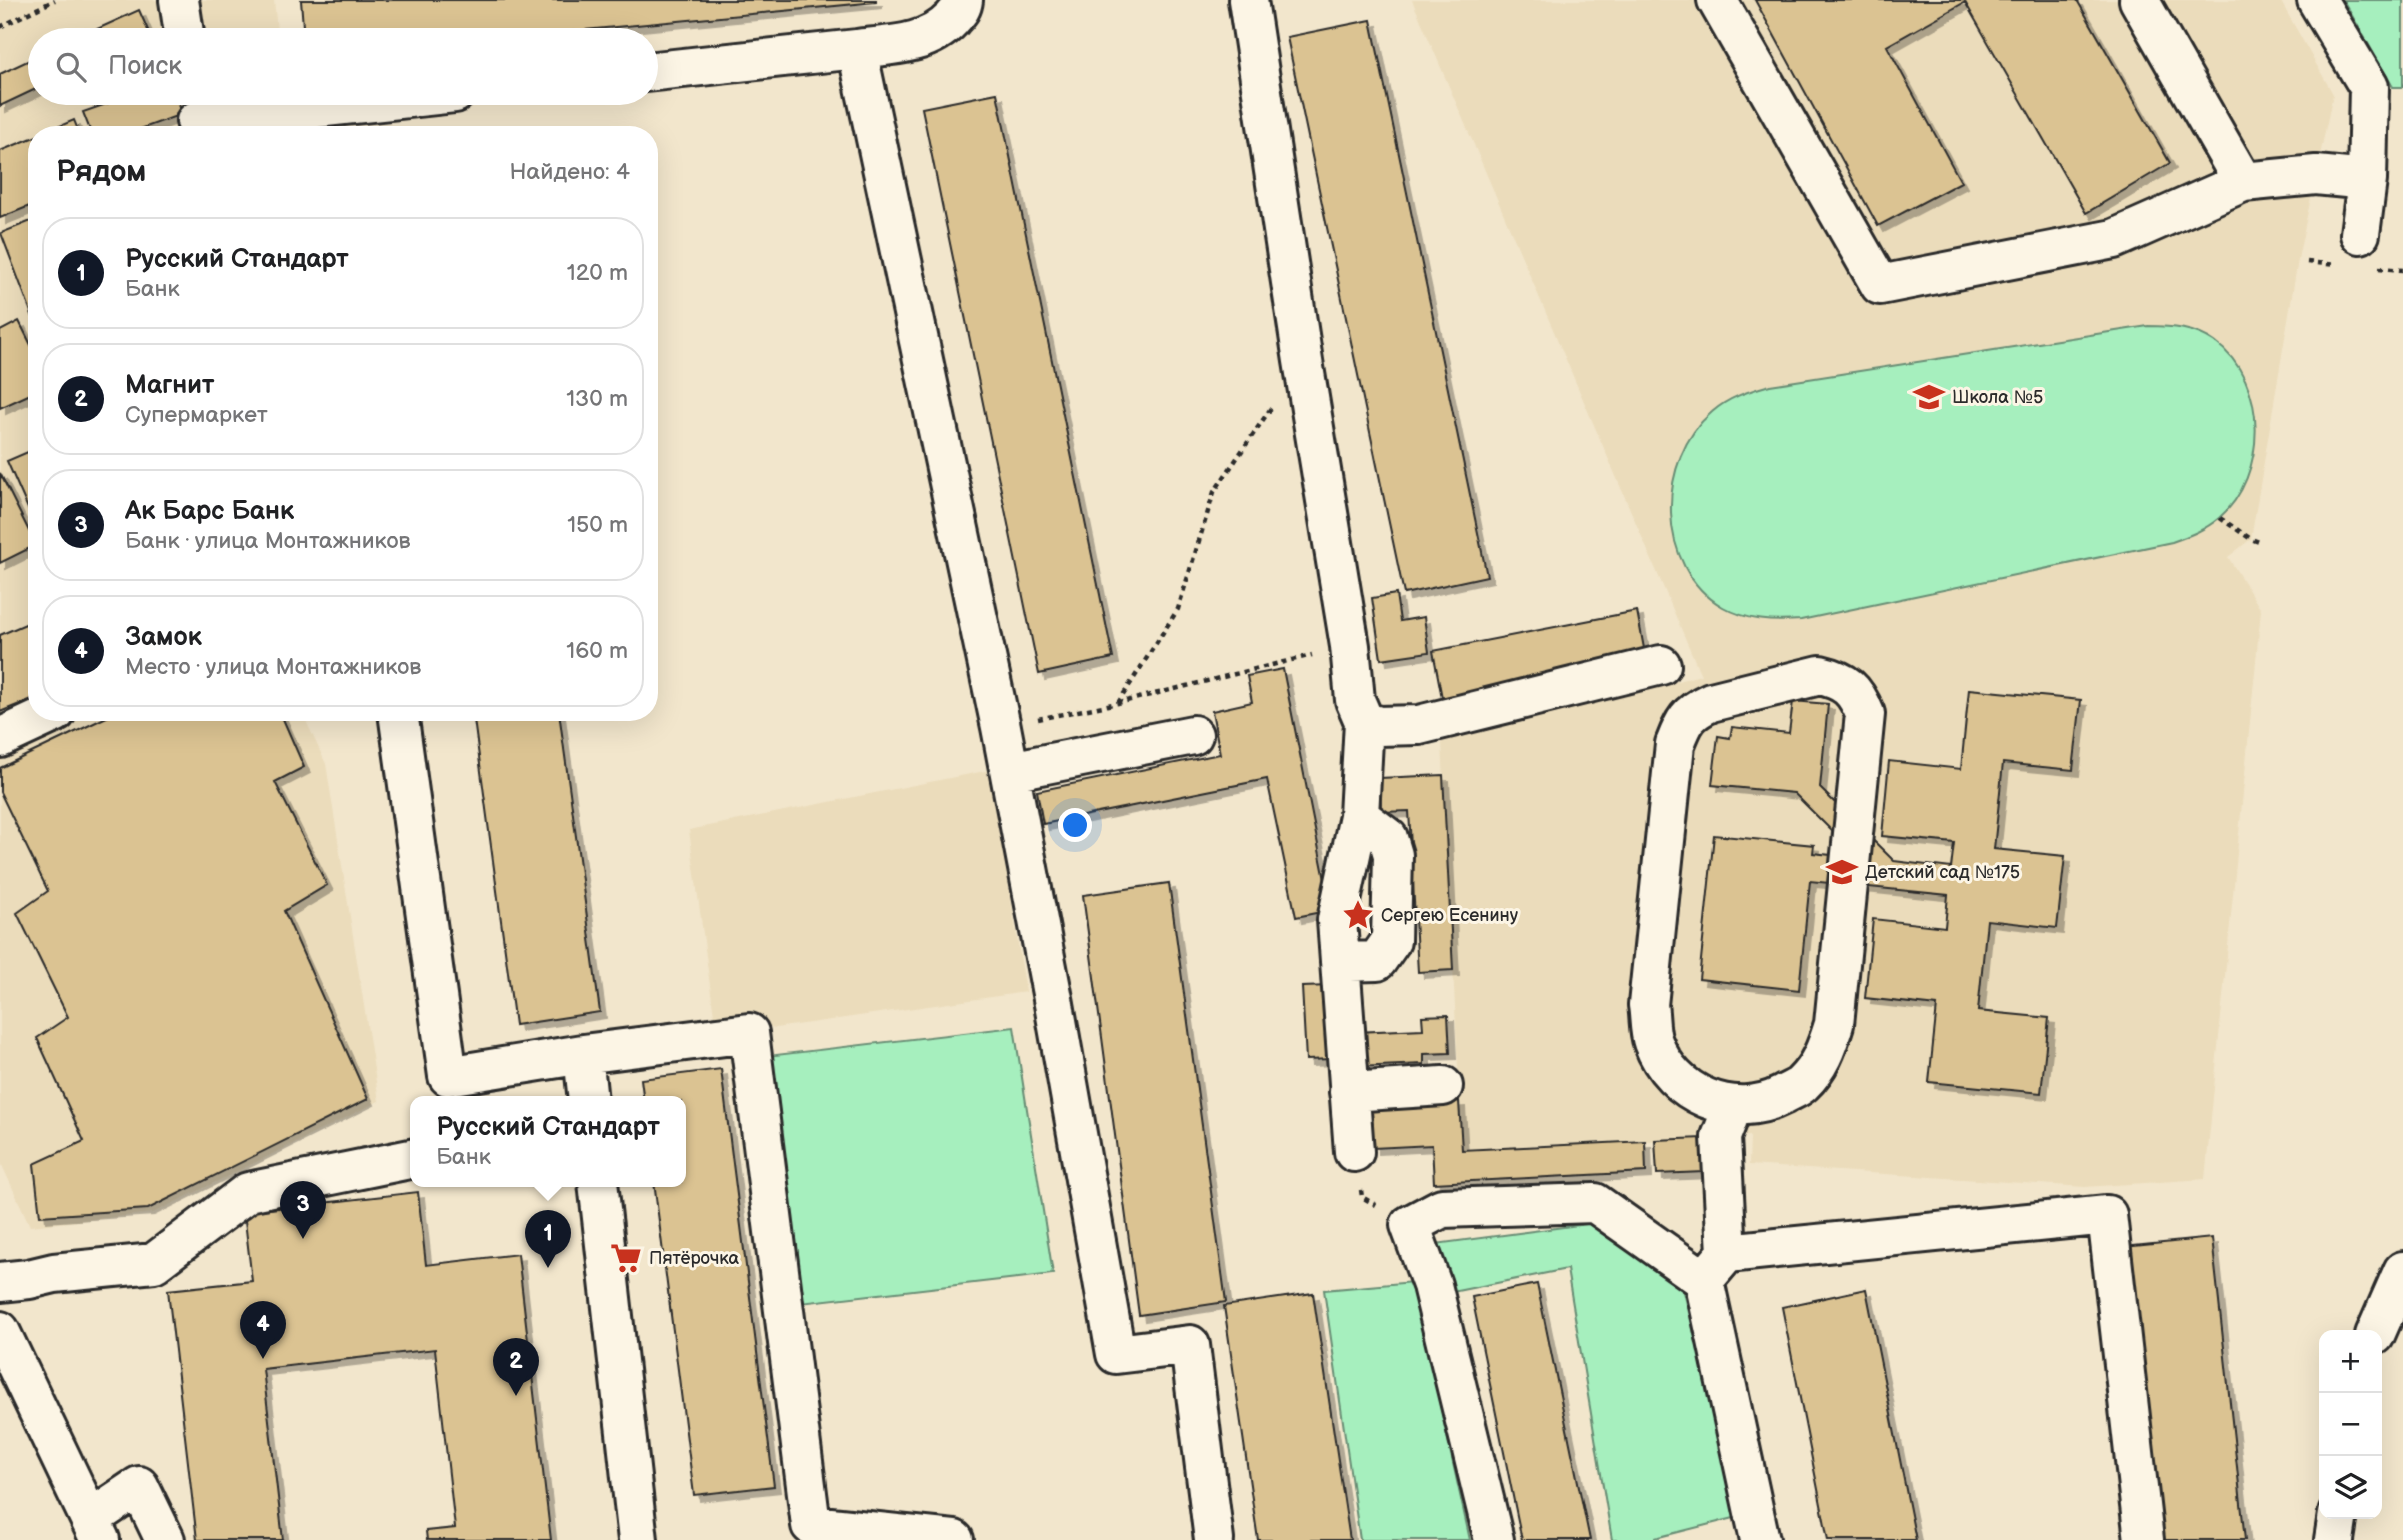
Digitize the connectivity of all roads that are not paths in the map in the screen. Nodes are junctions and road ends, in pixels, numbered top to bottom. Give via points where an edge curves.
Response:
1 (179, 0) edge
2 (963, 0) edge
3 (1248, 0) edge
4 (1717, 0) edge
5 (2139, 0) edge
6 (2317, 0) edge
7 (183, 28) edge
8 (857, 49) junction
9 (658, 71) edge
10 (320, 105) edge
11 (196, 116) edge
12 (2368, 180) junction
13 (2243, 182) junction
14 (2360, 234) dead end
15 (1661, 665) dead end
16 (36, 721) edge
17 (399, 721) edge
18 (1364, 721) junction
19 (1193, 734) dead end
20 (0, 737) edge
21 (1010, 771) junction
22 (1359, 816) junction
23 (1339, 962) junction
24 (583, 1054) junction
25 (1443, 1086) dead end
26 (1349, 1092) junction
27 (587, 1096) edge
28 (1732, 1106) junction
29 (1354, 1152) road end
30 (410, 1159) edge
31 (599, 1187) edge
32 (1716, 1267) junction
33 (2403, 1271) edge
34 (0, 1282) edge
35 (2377, 1330) edge
36 (0, 1331) edge
37 (13, 1394) edge
38 (2337, 1519) edge
39 (95, 1530) edge
40 (165, 1540) edge
41 (638, 1540) edge
42 (954, 1540) edge
43 (1214, 1540) edge
44 (1493, 1540) edge
45 (1760, 1540) edge
46 (2144, 1540) edge
47 (2334, 1540) edge

1 - 7 street
2 - 8 street via 962,8 943,29 917,41
3 - 18 street via 1355,700
4 - 13 street via 1880,285 2113,239
5 - 13 street
6 - 12 street via 2369,87
8 - 9 street
8 - 21 street
10 - 11 street
12 - 13 street via 2316,175
12 - 14 street
15 - 18 street via 1419,725 1378,726
16 - 20 street
17 - 24 street via 448,1076
18 - 22 street
19 - 21 street
21 - 43 street via 1116,1354 1190,1345
22 - 23 street via 1337,920
22 - 23 street via 1388,838 1393,855 1391,941 1377,961
23 - 26 street
24 - 27 street
24 - 42 street via 749,1034 811,1525
25 - 26 street
26 - 29 street
28 - 28 street via 1698,1096 1670,1073 1652,1041 1648,1005 1675,744 1694,709 1711,702 1820,676 1838,679 1859,699 1866,714 1835,1024 1823,1058 1800,1086 1769,1102
28 - 32 street via 1721,1137
30 - 34 street via 248,1192 154,1263
31 - 41 street
32 - 44 street via 1595,1203 1442,1208 1410,1225 1432,1285
32 - 45 street
32 - 46 street via 2107,1215
33 - 35 street
36 - 37 street
37 - 39 street
38 - 47 street
39 - 40 street via 139,1486

